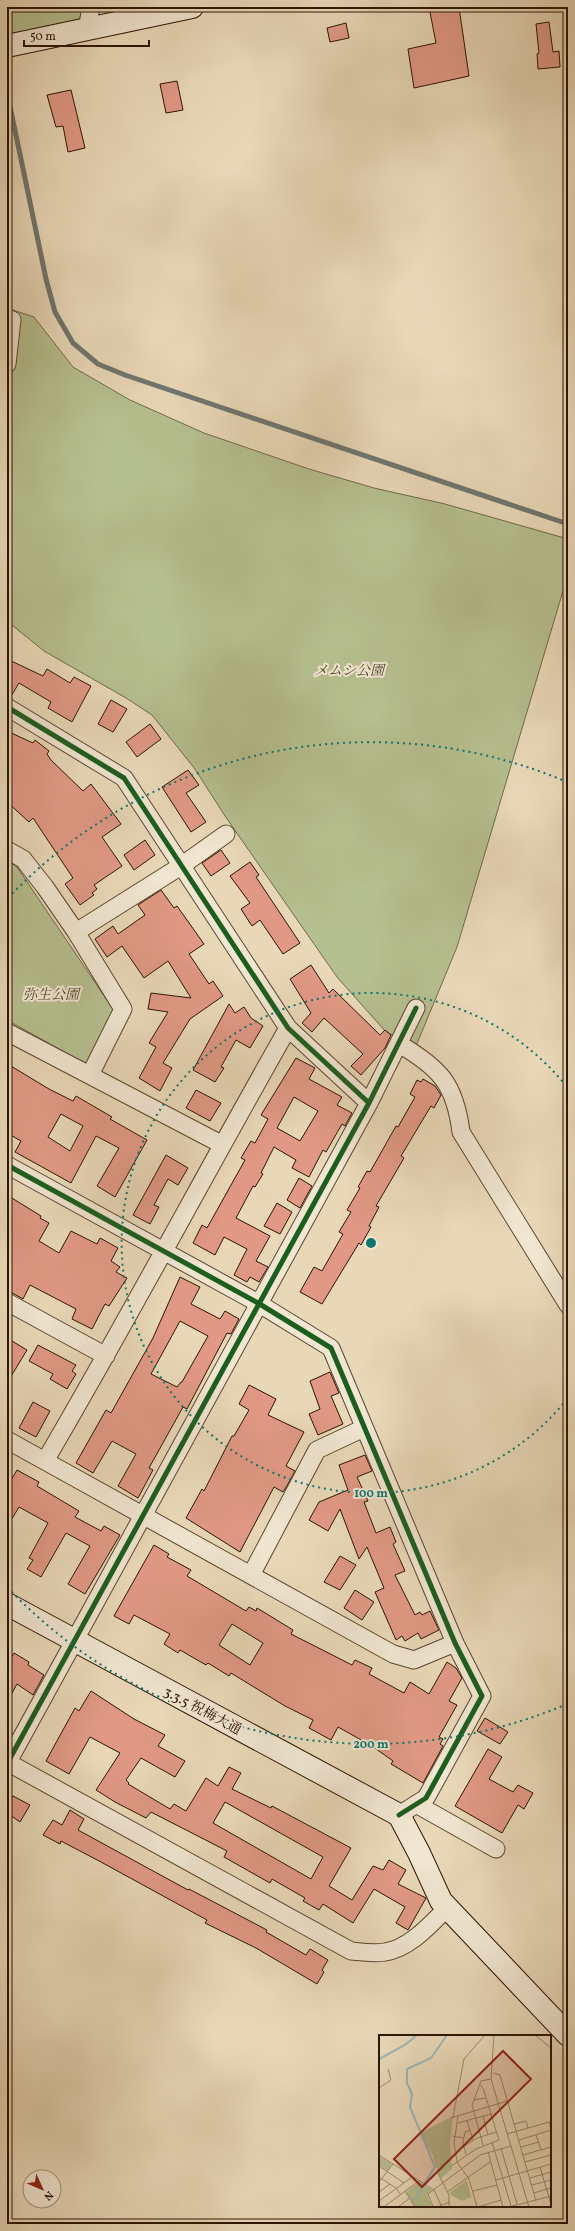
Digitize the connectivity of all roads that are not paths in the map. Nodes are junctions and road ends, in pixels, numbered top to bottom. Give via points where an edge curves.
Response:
1 (91, 7) edge
2 (192, 7) edge
3 (87, 30) junction
4 (10, 46) edge
5 (7, 318) edge
6 (7, 364) edge
7 (7, 708) edge
8 (226, 834) dead end
9 (7, 850) edge
10 (181, 866) junction
11 (76, 932) junction
12 (416, 1008) dead end
13 (288, 1028) junction
14 (7, 1032) edge
15 (399, 1044) junction
16 (90, 1075) junction
17 (369, 1102) junction
18 (221, 1144) junction
19 (7, 1165) edge
20 (163, 1250) junction
21 (7, 1302) edge
22 (258, 1304) junction
23 (568, 1305) edge
24 (106, 1356) junction
25 (364, 1428) junction
26 (7, 1440) edge
27 (46, 1461) junction
28 (142, 1515) junction
29 (251, 1575) junction
30 (7, 1604) edge
31 (74, 1640) junction
32 (454, 1643) junction
33 (8, 1762) edge
34 (408, 1810) junction
35 (496, 1849) dead end
36 (448, 1908) junction
37 (568, 2035) edge

1 - 3 street
2 - 3 street
3 - 4 street
5 - 6 street via 12,320
7 - 10 street via 124,778
8 - 10 street
9 - 11 street via 23,859
10 - 11 street
10 - 13 street
11 - 16 street via 123,1009
12 - 15 street
13 - 17 street
13 - 18 street
14 - 16 street
15 - 17 street
15 - 23 street via 426,1059 440,1074 451,1091 461,1132
16 - 18 street
17 - 22 street
18 - 20 street
19 - 20 street
20 - 22 street
20 - 24 street
21 - 24 street
22 - 25 street via 331,1348
22 - 28 street
24 - 27 street
25 - 29 street via 317,1450
25 - 32 street
26 - 27 street
27 - 28 street
28 - 29 street
28 - 31 street
29 - 32 street via 393,1654 414,1660
30 - 31 street, 3.3.5 祝梅大通
31 - 33 street
31 - 34 street, 3.3.5 祝梅大通
32 - 34 street via 482,1696 426,1798
33 - 36 street via 350,1952 386,1952 404,1944
34 - 35 street
34 - 36 street via 419,1852 441,1901
36 - 37 street

